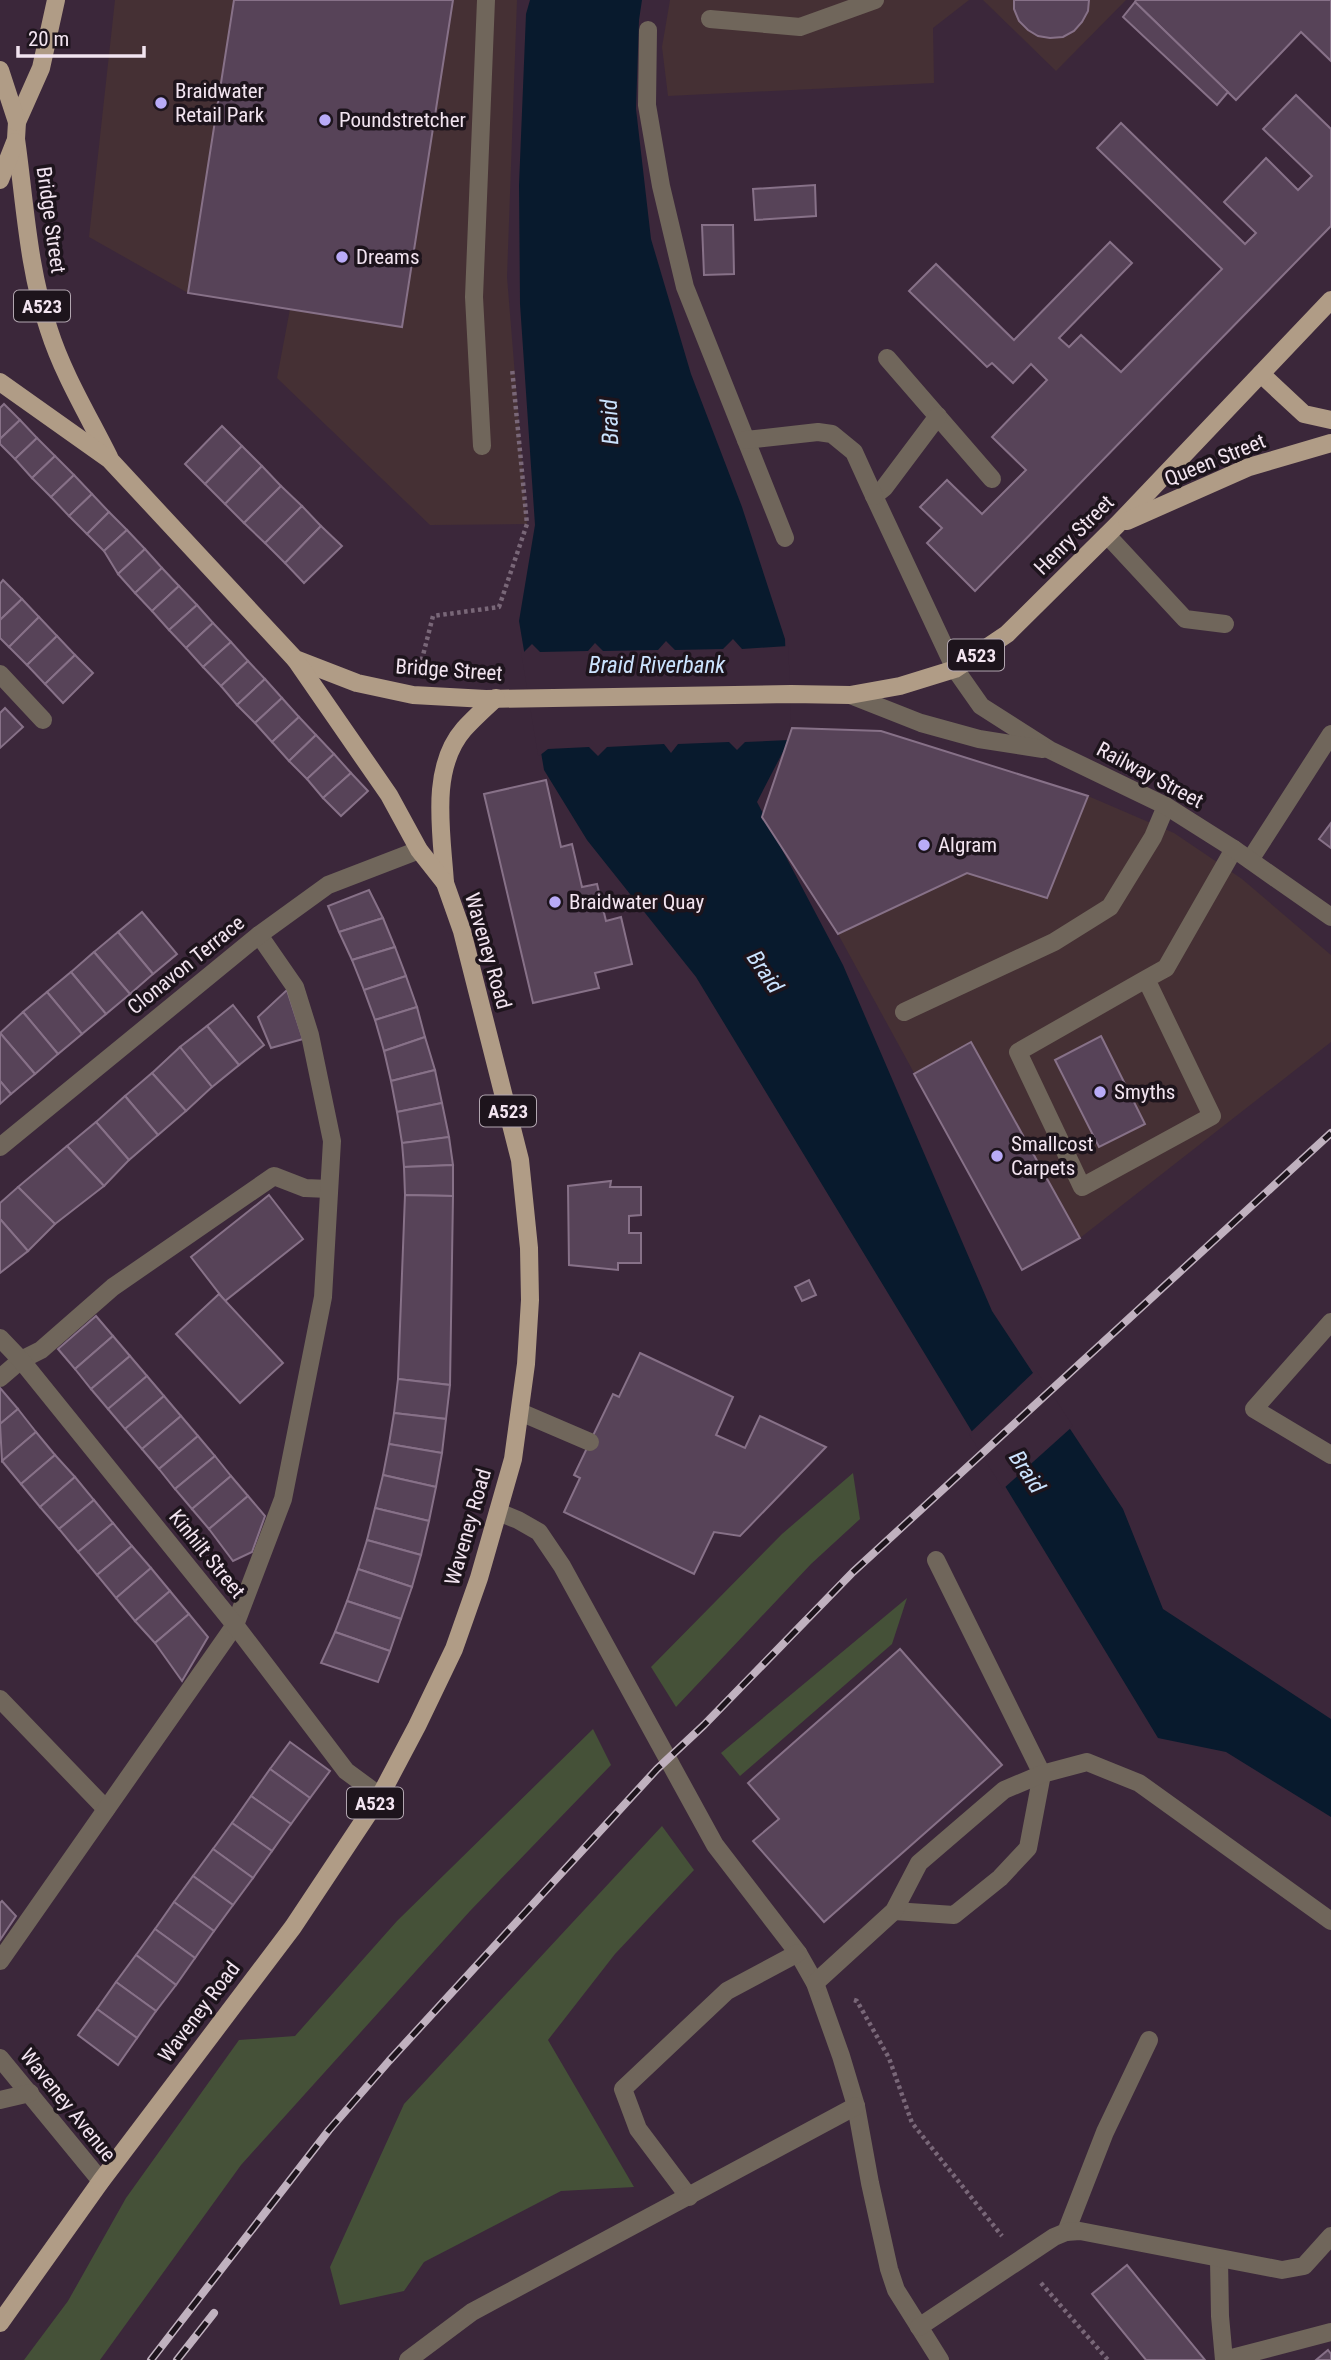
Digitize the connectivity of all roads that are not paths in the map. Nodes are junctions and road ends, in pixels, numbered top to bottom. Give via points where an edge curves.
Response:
1 (56, 0) edge
2 (486, 0) edge
3 (876, 0) edge
4 (710, 19) dead end
5 (648, 30) dead end
6 (0, 70) edge
7 (17, 131) junction
8 (0, 180) edge
9 (1331, 300) edge
10 (887, 358) dead end
11 (1261, 374) junction
12 (0, 382) edge
13 (938, 416) junction
14 (1331, 420) edge
15 (746, 440) junction
16 (1331, 443) edge
17 (482, 446) dead end
18 (110, 460) junction
19 (992, 479) dead end
20 (874, 496) junction
21 (1112, 530) junction
22 (785, 538) dead end
23 (1225, 624) dead end
24 (295, 659) junction
25 (955, 669) junction
26 (0, 674) edge
27 (791, 694) joint
28 (850, 695) junction
29 (496, 698) junction
30 (43, 720) dead end
31 (1331, 734) edge
32 (1050, 750) junction
33 (1166, 806) junction
34 (1234, 849) junction
35 (419, 850) junction
36 (1250, 860) junction
37 (445, 883) junction
38 (1331, 917) edge
39 (259, 935) junction
40 (1146, 979) junction
41 (904, 1012) dead end
42 (0, 1147) edge
43 (329, 1189) junction
44 (1331, 1322) edge
45 (0, 1338) edge
46 (21, 1360) junction
47 (0, 1378) edge
48 (520, 1412) junction
49 (590, 1442) dead end
50 (1331, 1455) edge
51 (498, 1512) junction
52 (936, 1560) dead end
53 (235, 1625) junction
54 (0, 1699) edge
55 (1042, 1774) junction
56 (380, 1796) junction
57 (106, 1809) junction
58 (894, 1911) junction
59 (1331, 1921) edge
60 (798, 1953) junction
61 (0, 1961) edge
62 (814, 1983) junction
63 (1149, 2040) dead end
64 (0, 2058) edge
65 (30, 2093) junction
66 (0, 2100) edge
67 (856, 2106) junction
68 (101, 2181) junction
69 (689, 2197) junction
70 (1066, 2232) junction
71 (1328, 2243) edge
72 (1219, 2259) junction
73 (0, 2323) edge
74 (919, 2327) junction
75 (1331, 2332) edge
76 (408, 2360) edge
77 (940, 2360) edge

1 - 7 main road via 41,68
2 - 17 street via 474,298
3 - 4 street via 800,27
5 - 15 street via 647,105 685,287
6 - 7 main road, Bridge Street
7 - 8 main road
7 - 18 main road, Bridge Street / A523 via 33,265 49,330
9 - 11 main road, Henry Street / A523
10 - 13 street
11 - 14 main road via 1304,414
11 - 21 main road, Henry Street / A523
12 - 18 main road, Bridge Street / A523
13 - 19 street
13 - 20 street
15 - 20 street, Railway Street via 832,434 854,452
15 - 22 street
16 - 21 main road, Queen Street / A523 via 1249,467
18 - 24 main road, Bridge Street / A523
20 - 25 street, Railway Street
21 - 23 street via 1185,619
21 - 25 main road, Henry Street / A523 via 1007,635
24 - 29 main road, Bridge Street / A523 via 357,683 413,695
24 - 35 main road, Waveney Road / A523 via 389,795
25 - 28 main road, Henry Street / A523 via 901,686
25 - 32 street, Railway Street via 981,706
26 - 30 street
27 - 28 main road, Henry Street / A523
27 - 29 main road, Bridge Street / A523
28 - 32 street via 979,739
29 - 37 main road via 462,731 442,769
31 - 36 street
32 - 33 street, Railway Street
33 - 34 street, Railway Street
33 - 41 street via 1153,837 1110,906 1054,942
34 - 36 street, Railway Street
34 - 40 street via 1167,968
35 - 37 main road, Waveney Road / A523
35 - 39 street, Clonavon Terrace via 328,885
36 - 38 street, Railway Street
37 - 48 main road, Waveney Road / A523 via 520,1160 530,1300
39 - 42 street, Clonavon Terrace
39 - 43 street via 295,987 310,1035 332,1141
40 - 40 street via 1018,1052 1082,1187 1212,1116
43 - 46 street via 305,1188 274,1176 113,1287 41,1350
43 - 53 street via 323,1297 283,1499
44 - 50 street via 1254,1409
45 - 46 street, Kinhilt Street
46 - 47 street
46 - 53 street, Kinhilt Street
48 - 49 street
48 - 51 main road, Waveney Road / A523
51 - 56 main road, Waveney Road / A523 via 454,1649
51 - 60 street via 540,1532 715,1845
52 - 55 street
53 - 56 street, Kinhilt Street via 346,1771
53 - 57 street
54 - 57 street
55 - 58 street via 1004,1790 919,1863
55 - 58 street via 1028,1848 1000,1878 954,1915
55 - 59 street via 1087,1762 1139,1783
56 - 68 main road, Waveney Road / A523 via 293,1927
57 - 61 street
58 - 62 street
60 - 62 street
60 - 69 street via 727,1991 623,2089 638,2129
62 - 67 street
63 - 70 street via 1105,2132
64 - 65 street, Waveney Avenue
65 - 66 street
65 - 68 street, Waveney Avenue
67 - 69 street
67 - 74 street via 889,2269
68 - 73 main road, Waveney Road / A523
69 - 76 street via 472,2312
70 - 72 street
70 - 74 street
71 - 72 street via 1296,2269 1270,2270
72 - 75 street via 1224,2360
74 - 77 street

